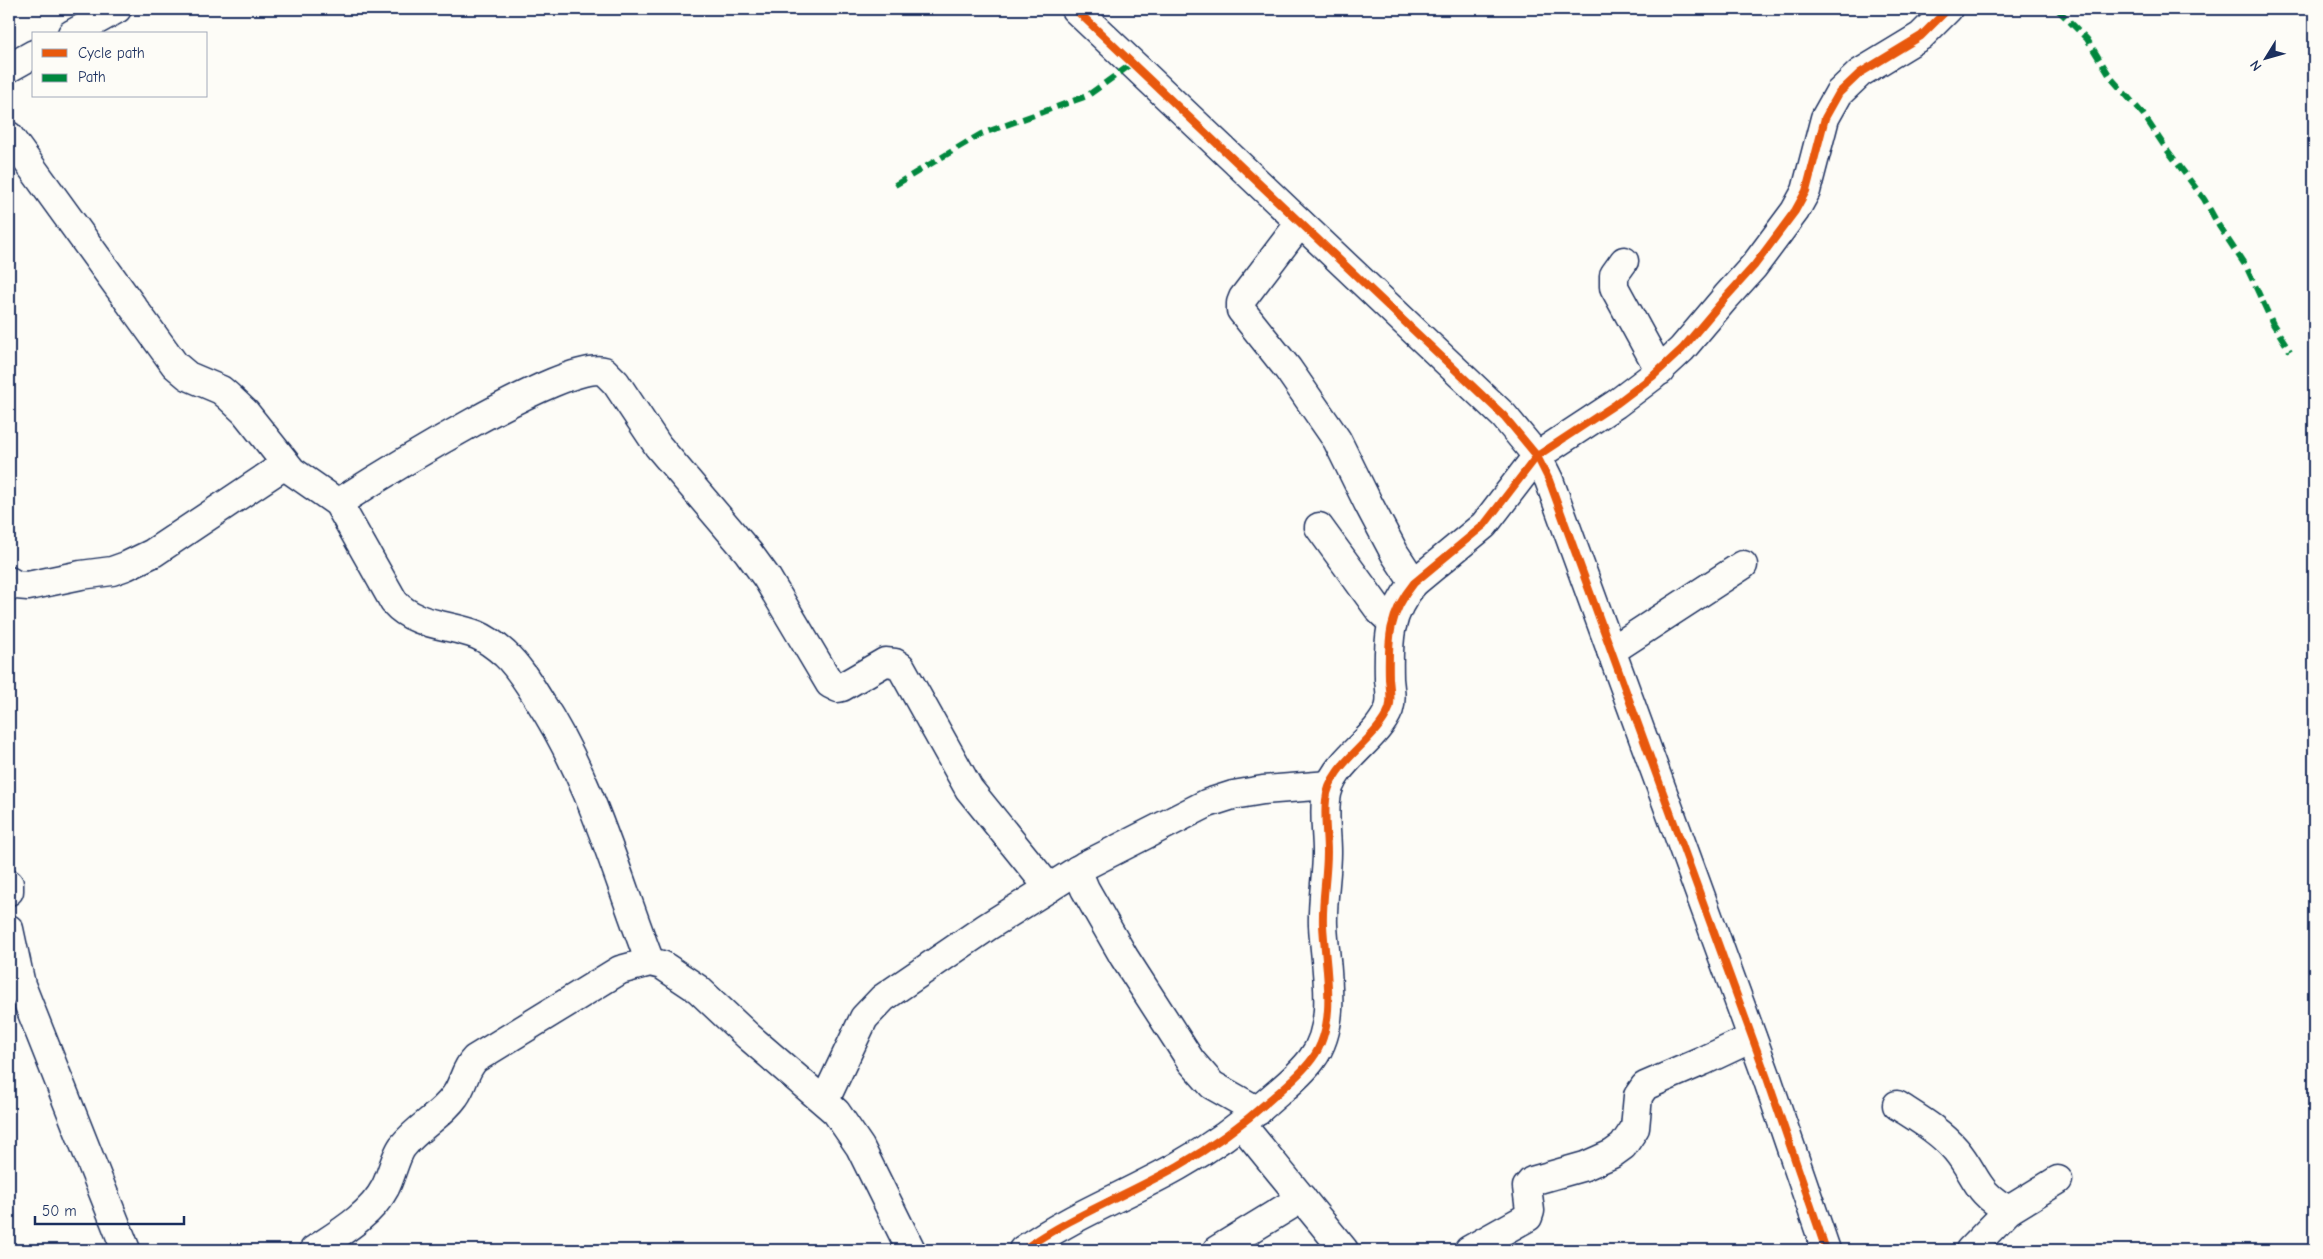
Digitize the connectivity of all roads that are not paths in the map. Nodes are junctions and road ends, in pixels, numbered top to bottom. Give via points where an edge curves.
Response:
1 (117, 9) edge
2 (1075, 9) edge
3 (1948, 9) edge
4 (76, 32) edge
5 (32, 55) edge
6 (9, 68) edge
7 (9, 136) edge
8 (1300, 223) junction
9 (1624, 261) dead end
10 (1660, 371) junction
11 (1537, 456) junction
12 (286, 464) junction
13 (338, 503) junction
14 (1319, 528) dead end
15 (1743, 565) dead end
16 (9, 581) edge
17 (1414, 583) junction
18 (1392, 622) junction
19 (1611, 651) junction
20 (1329, 785) junction
21 (1077, 870) junction
22 (9, 884) edge
23 (1049, 888) junction
24 (9, 891) edge
25 (9, 929) edge
26 (650, 962) junction
27 (1752, 1038) junction
28 (825, 1100) junction
29 (1897, 1105) dead end
30 (1250, 1118) junction
31 (2058, 1180) dead end
32 (1302, 1198) junction
33 (2009, 1210) junction
34 (126, 1250) edge
35 (314, 1250) edge
36 (911, 1250) edge
37 (1023, 1250) edge
38 (1216, 1250) edge
39 (1344, 1250) edge
40 (1469, 1250) edge
41 (1826, 1250) edge
42 (1970, 1250) edge

1 - 4 street
2 - 8 street
3 - 10 street via 1921,36 1860,73 1839,93 1825,118 1806,191 1795,211 1754,266
5 - 6 street
7 - 12 street via 175,365 188,376 221,390 232,399
8 - 11 street via 1486,398
8 - 17 street via 1243,298 1241,310 1288,369 1337,440 1372,512
9 - 10 street via 1614,275 1614,287
10 - 11 street
11 - 17 street via 1484,525
11 - 19 street via 1549,480
12 - 13 street
12 - 16 street via 153,553 126,566 28,586
13 - 23 street via 405,460 518,399 588,370 604,370 668,459 767,578 830,684 842,687 885,662 901,667 969,789
13 - 26 street via 402,611 416,619 484,639 506,655 528,682 565,742 605,838
14 - 18 street via 1380,611
15 - 19 street
17 - 18 street via 1397,608
18 - 20 street via 1388,643 1389,710
19 - 27 street
20 - 21 street via 1263,790 1208,803
20 - 30 street via 1323,924 1328,1009 1323,1041 1296,1077
21 - 23 street
21 - 30 street via 1124,957 1191,1061 1212,1085
22 - 24 street
23 - 28 street via 872,1008 864,1018
25 - 34 street via 21,985
26 - 28 street via 676,972 698,989
26 - 35 street via 620,970 474,1059 455,1096 403,1145 385,1189 344,1230
27 - 40 street via 1644,1086 1638,1096 1635,1128 1623,1146 1602,1160 1532,1181 1527,1186 1528,1217
27 - 41 street
28 - 36 street via 860,1147
29 - 33 street via 1956,1149 1982,1191 1996,1204
30 - 32 street
30 - 37 street via 1177,1166 1083,1214
31 - 33 street
32 - 38 street
32 - 39 street
33 - 42 street

